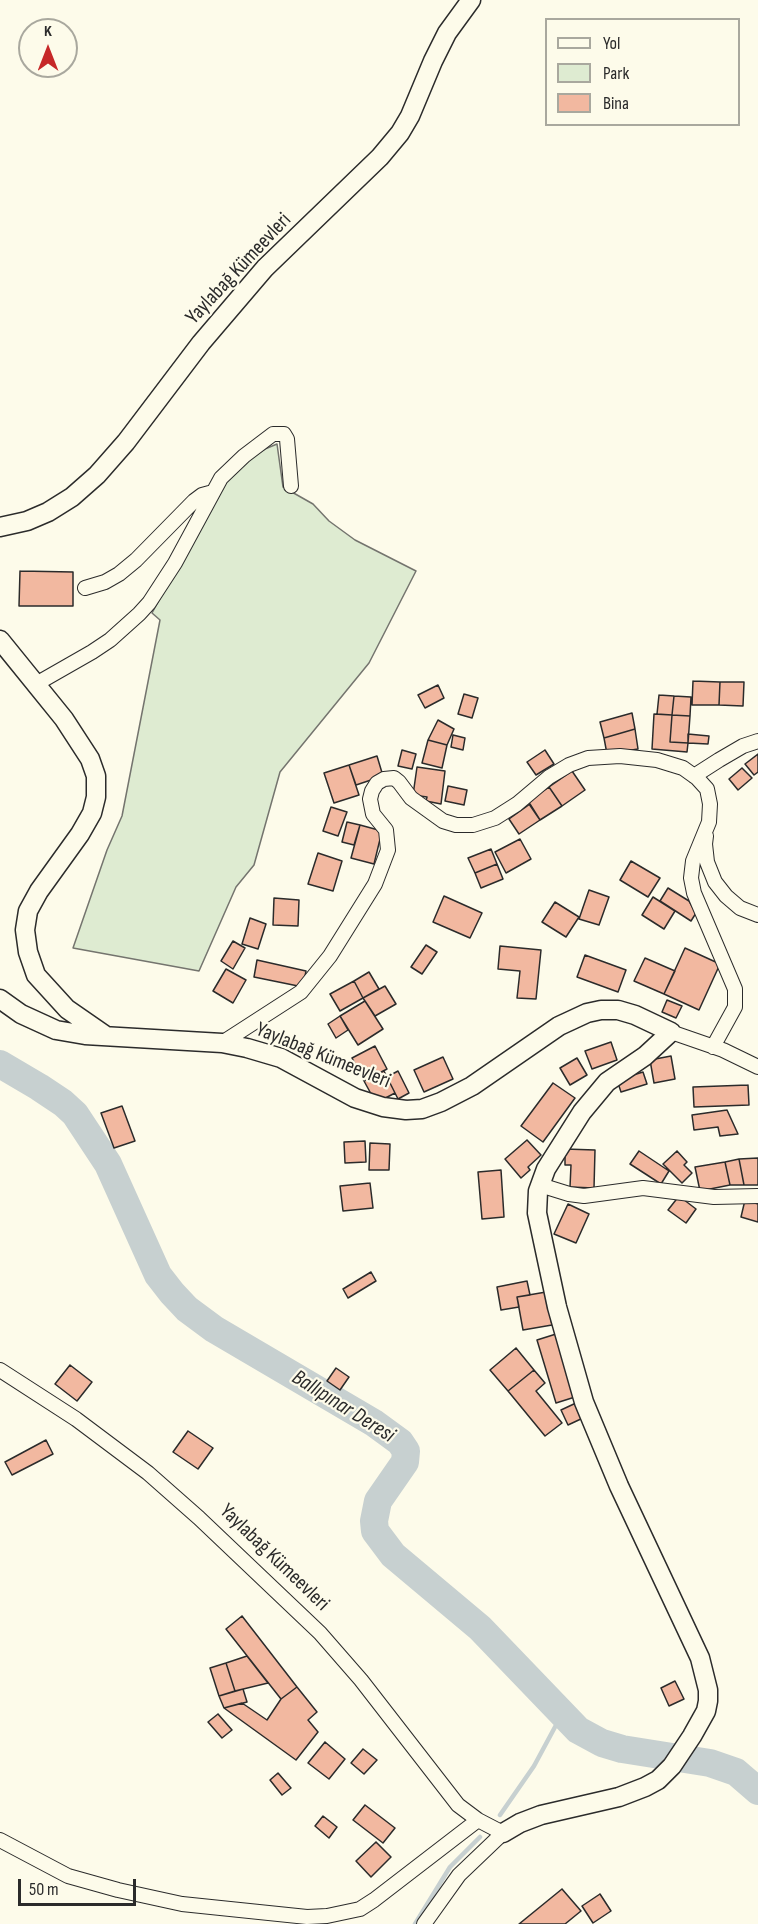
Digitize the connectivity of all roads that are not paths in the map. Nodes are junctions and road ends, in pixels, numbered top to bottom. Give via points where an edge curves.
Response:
1 (471, 0) edge
2 (291, 486) dead end
3 (213, 492) junction
4 (0, 527) edge
5 (84, 588) dead end
6 (0, 640) edge
7 (36, 684) junction
8 (758, 741) edge
9 (694, 776) junction
10 (709, 822) junction
11 (758, 915) edge
12 (0, 999) edge
13 (671, 1032) junction
14 (107, 1037) junction
15 (222, 1043) junction
16 (713, 1047) junction
17 (758, 1067) edge
18 (540, 1185) junction
19 (758, 1196) edge
20 (0, 1370) edge
21 (478, 1820) junction
22 (503, 1833) junction
23 (0, 1840) edge
24 (424, 1924) edge

1 - 4 street, Yaylabağ Kümeevleri via 447,33 400,133 265,268 97,476 48,512
2 - 3 street via 287,439 278,433 244,456 221,478
3 - 5 street via 194,501 119,574
3 - 7 street via 175,563 139,614 110,640
6 - 7 street
7 - 14 street via 90,759 96,776 96,797 80,834 28,911 24,930 28,952 36,975 50,992
8 - 9 street
9 - 10 street via 707,789
9 - 15 street via 657,760 588,758 549,777 495,818 473,825 443,821 411,798 393,778 377,783 370,799 373,814 386,830 388,850 375,884 330,956 301,992
10 - 11 street via 705,844 715,882 740,908
10 - 16 street via 693,861 691,878 735,989 735,1007
12 - 14 street, Yaylabağ Kümeevleri via 56,1030
13 - 15 street, Yaylabağ Kümeevleri via 618,1010 587,1012 559,1026 472,1086 422,1109 406,1110 355,1098 281,1058
13 - 16 street, Yaylabağ Kümeevleri
13 - 18 street via 597,1092 553,1155
14 - 15 street, Yaylabağ Kümeevleri
16 - 17 street, Yaylabağ Kümeevleri
18 - 19 street via 584,1196 643,1188 714,1197
18 - 22 street via 536,1202 538,1226 584,1402 690,1636 702,1668 708,1701 692,1736 658,1780 618,1797 541,1815
20 - 21 street, Yaylabağ Kümeevleri via 76,1419 148,1473 251,1566 320,1633 443,1788
21 - 22 street, Yaylabağ Kümeevleri
21 - 23 street via 360,1909 307,1917 182,1904 118,1890 68,1876
22 - 24 street via 459,1875

